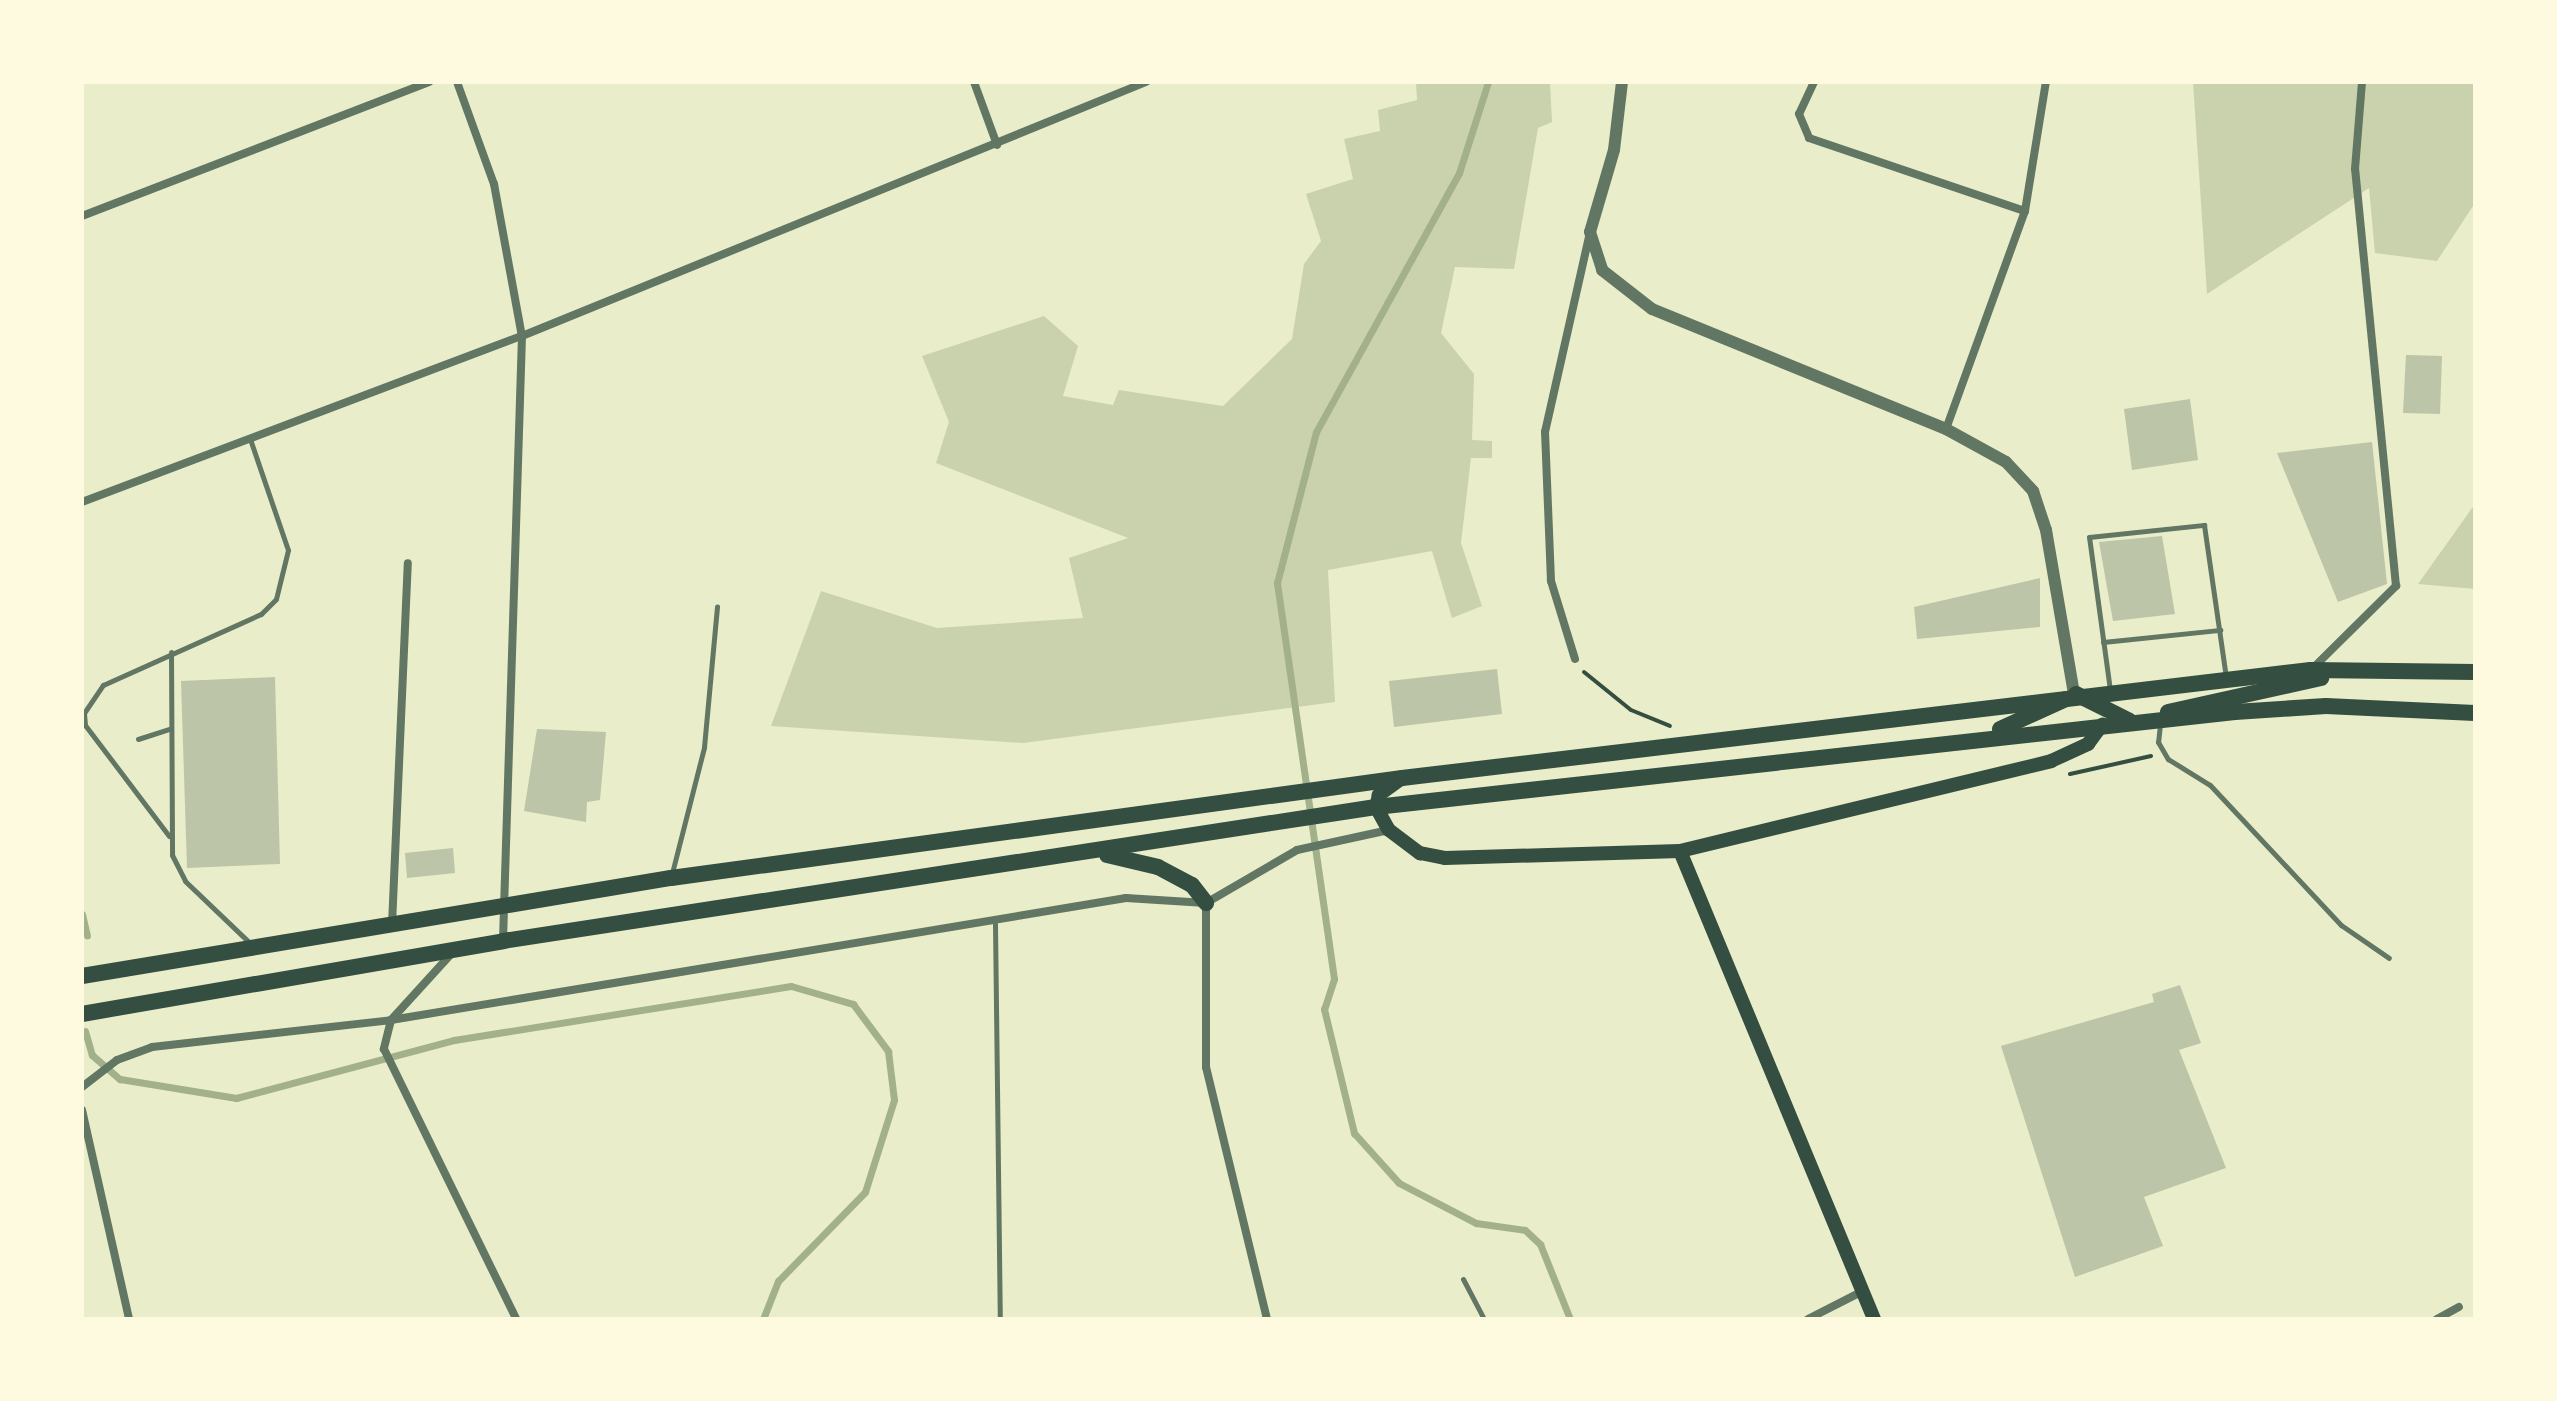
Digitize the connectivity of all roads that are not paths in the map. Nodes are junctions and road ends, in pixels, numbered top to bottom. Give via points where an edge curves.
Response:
1 (429, 82) edge
2 (457, 82) edge
3 (974, 82) edge
4 (1146, 82) edge
5 (1622, 82) edge
6 (1814, 82) edge
7 (2046, 82) edge
8 (2362, 82) edge
9 (997, 145) junction
10 (2025, 211) junction
11 (82, 216) edge
12 (1590, 232) junction
13 (522, 336) junction
14 (1946, 429) junction
15 (250, 439) junction
16 (82, 502) edge
17 (408, 563) dead end
18 (717, 607) dead end
19 (2220, 630) junction
20 (2103, 642) junction
21 (171, 652) junction
22 (1575, 659) road end
23 (2389, 667) junction
24 (2311, 670) junction
25 (2475, 672) edge
26 (2226, 678) junction
27 (2110, 690) junction
28 (2074, 694) junction
29 (2475, 713) edge
30 (2160, 719) junction
31 (2132, 722) junction
32 (2102, 725) junction
33 (169, 729) junction
34 (1967, 737) junction
35 (138, 739) dead end
36 (1402, 778) junction
37 (1376, 807) junction
38 (1389, 830) junction
39 (169, 836) junction
40 (1680, 851) junction
41 (1098, 853) junction
42 (671, 878) junction
43 (1206, 903) junction
44 (507, 904) junction
45 (995, 924) junction
46 (392, 925) junction
47 (503, 941) junction
48 (254, 946) junction
49 (455, 949) junction
50 (2389, 958) dead end
51 (82, 976) edge
52 (82, 1014) edge
53 (391, 1020) junction
54 (82, 1087) edge
55 (82, 1110) edge
56 (1463, 1279) dead end
57 (1864, 1290) junction
58 (2459, 1307) dead end
59 (129, 1319) edge
60 (516, 1319) edge
61 (1000, 1319) edge
62 (1267, 1319) edge
63 (1484, 1319) edge
64 (1808, 1319) edge
65 (1874, 1319) edge
66 (2437, 1319) edge

1 - 11 street
2 - 13 street via 494,184
3 - 9 street
4 - 9 street
5 - 12 street via 1614,150
6 - 10 street via 1800,127 1809,138
7 - 10 street
8 - 24 street via 2355,169 2396,586
9 - 13 street
10 - 14 street
12 - 14 street via 1602,270 1652,309
12 - 22 street via 1545,432 1551,581
13 - 15 street
13 - 44 street
14 - 28 street via 2006,462 2033,491 2054,566
15 - 16 street
15 - 21 lane via 288,550 287,576 261,614
17 - 46 street
18 - 42 lane via 704,747
19 - 20 lane
19 - 20 lane via 2204,525 2089,537
19 - 26 lane
20 - 27 lane
21 - 33 lane
21 - 39 lane via 103,685 84,713 85,725
23 - 24 highway
23 - 25 highway
23 - 30 highway via 2183,706
24 - 26 highway
26 - 27 highway
27 - 28 highway
28 - 31 highway
28 - 34 highway
28 - 36 highway
29 - 30 highway via 2326,706
30 - 31 highway
30 - 50 lane via 2162,749 2210,785 2341,925
31 - 32 highway
32 - 34 highway
32 - 40 main road via 2088,744 2053,769
33 - 35 lane
33 - 39 lane
34 - 37 highway
36 - 37 main road via 1379,795
36 - 42 highway
37 - 38 main road
37 - 41 highway
38 - 40 main road via 1420,853 1445,858
38 - 43 street via 1297,850
39 - 48 lane via 185,881
40 - 57 main road
41 - 43 highway via 1158,867 1192,885
41 - 47 highway
42 - 44 highway
43 - 45 street via 1126,898
43 - 62 street via 1206,1067
44 - 46 highway
44 - 47 street
45 - 53 street
45 - 61 lane
46 - 48 highway
47 - 49 highway
48 - 51 highway
49 - 52 highway
49 - 53 street
53 - 54 street via 152,1047 117,1060
53 - 60 street via 384,1049
55 - 59 street
56 - 63 lane
57 - 64 street
57 - 65 main road
58 - 66 street

